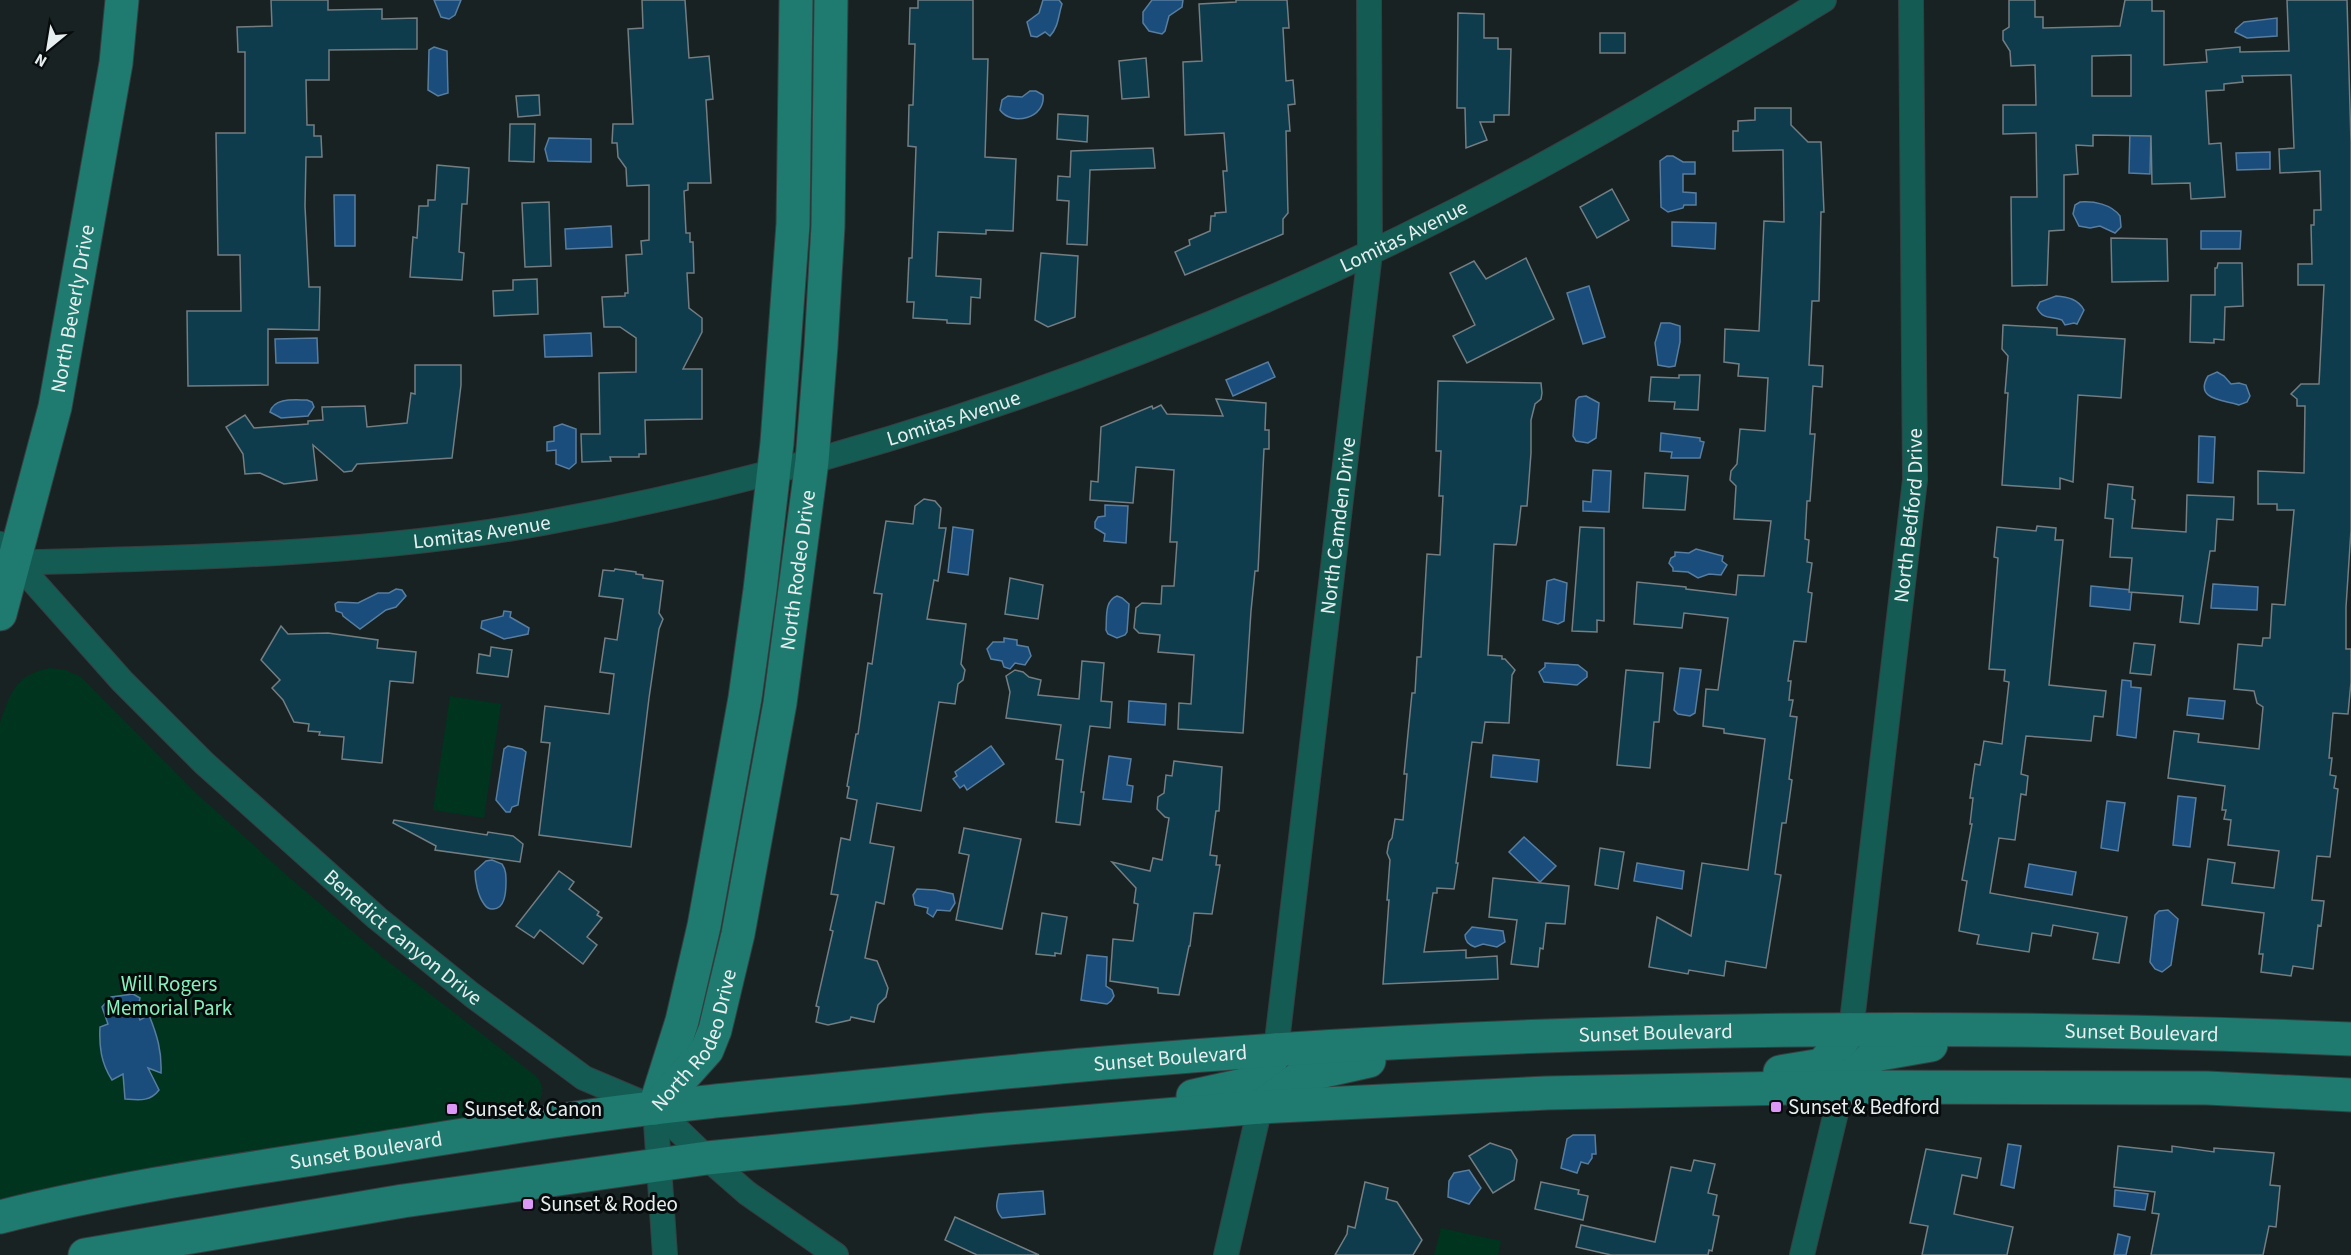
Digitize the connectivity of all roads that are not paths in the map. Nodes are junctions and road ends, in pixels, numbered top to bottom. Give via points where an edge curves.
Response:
1 (122, 0) edge
2 (796, 0) edge
3 (831, 0) edge
4 (1369, 0) edge
5 (1824, 0) edge
6 (1911, 0) edge
7 (1370, 253) junction
8 (812, 461) junction
9 (774, 471) junction
10 (5, 556) edge
11 (0, 614) edge
12 (1851, 1030) junction
13 (2012, 1031) junction
14 (2351, 1039) edge
15 (1468, 1040) junction
16 (1276, 1050) junction
17 (2351, 1076) edge
18 (1842, 1087) junction
19 (2208, 1088) junction
20 (1660, 1090) junction
21 (2351, 1095) edge
22 (1260, 1107) junction
23 (655, 1108) junction
24 (1077, 1123) junction
25 (707, 1158) junction
26 (658, 1166) junction
27 (0, 1217) edge
28 (85, 1255) edge
29 (665, 1255) edge
30 (836, 1255) edge
31 (1226, 1255) edge
32 (1802, 1255) edge

1 - 10 main road, North Beverly Drive via 115,75 57,395
2 - 9 main road, North Rodeo Drive via 793,224
3 - 8 main road, North Rodeo Drive via 828,226
4 - 7 street, North Camden Drive
5 - 7 street, Lomitas Avenue via 1644,108 1465,207
6 - 12 street, North Bedford Drive via 1915,480
7 - 8 street, Lomitas Avenue via 1094,370 936,425
7 - 16 street, North Camden Drive
8 - 9 street, Lomitas Avenue
8 - 23 main road, North Rodeo Drive via 764,801 715,1030 707,1050
9 - 10 street, Lomitas Avenue via 620,508 452,536 266,555
9 - 23 main road, North Rodeo Drive via 745,698 725,816 682,1021
10 - 11 main road, North Beverly Drive
10 - 23 street, Benedict Canyon Drive via 204,764 376,918 584,1078
12 - 13 main road, Sunset Boulevard
12 - 15 main road, Sunset Boulevard
12 - 20 main road via 1822,1065
13 - 14 main road, Sunset Boulevard
13 - 18 main road via 1874,1055
15 - 16 main road, Sunset Boulevard
15 - 22 main road via 1302,1076
16 - 23 main road, Sunset Boulevard via 1060,1067
16 - 24 main road via 1261,1081
17 - 19 main road
18 - 19 main road
18 - 20 main road
18 - 32 street
19 - 21 main road
20 - 22 main road
22 - 24 main road
22 - 31 street
23 - 25 street, Benedict Canyon Drive
23 - 26 street
23 - 27 main road, Sunset Boulevard via 288,1163 45,1205
24 - 25 main road
25 - 26 main road
25 - 30 street, Benedict Canyon Drive via 747,1192
26 - 28 main road via 356,1209
26 - 29 street

